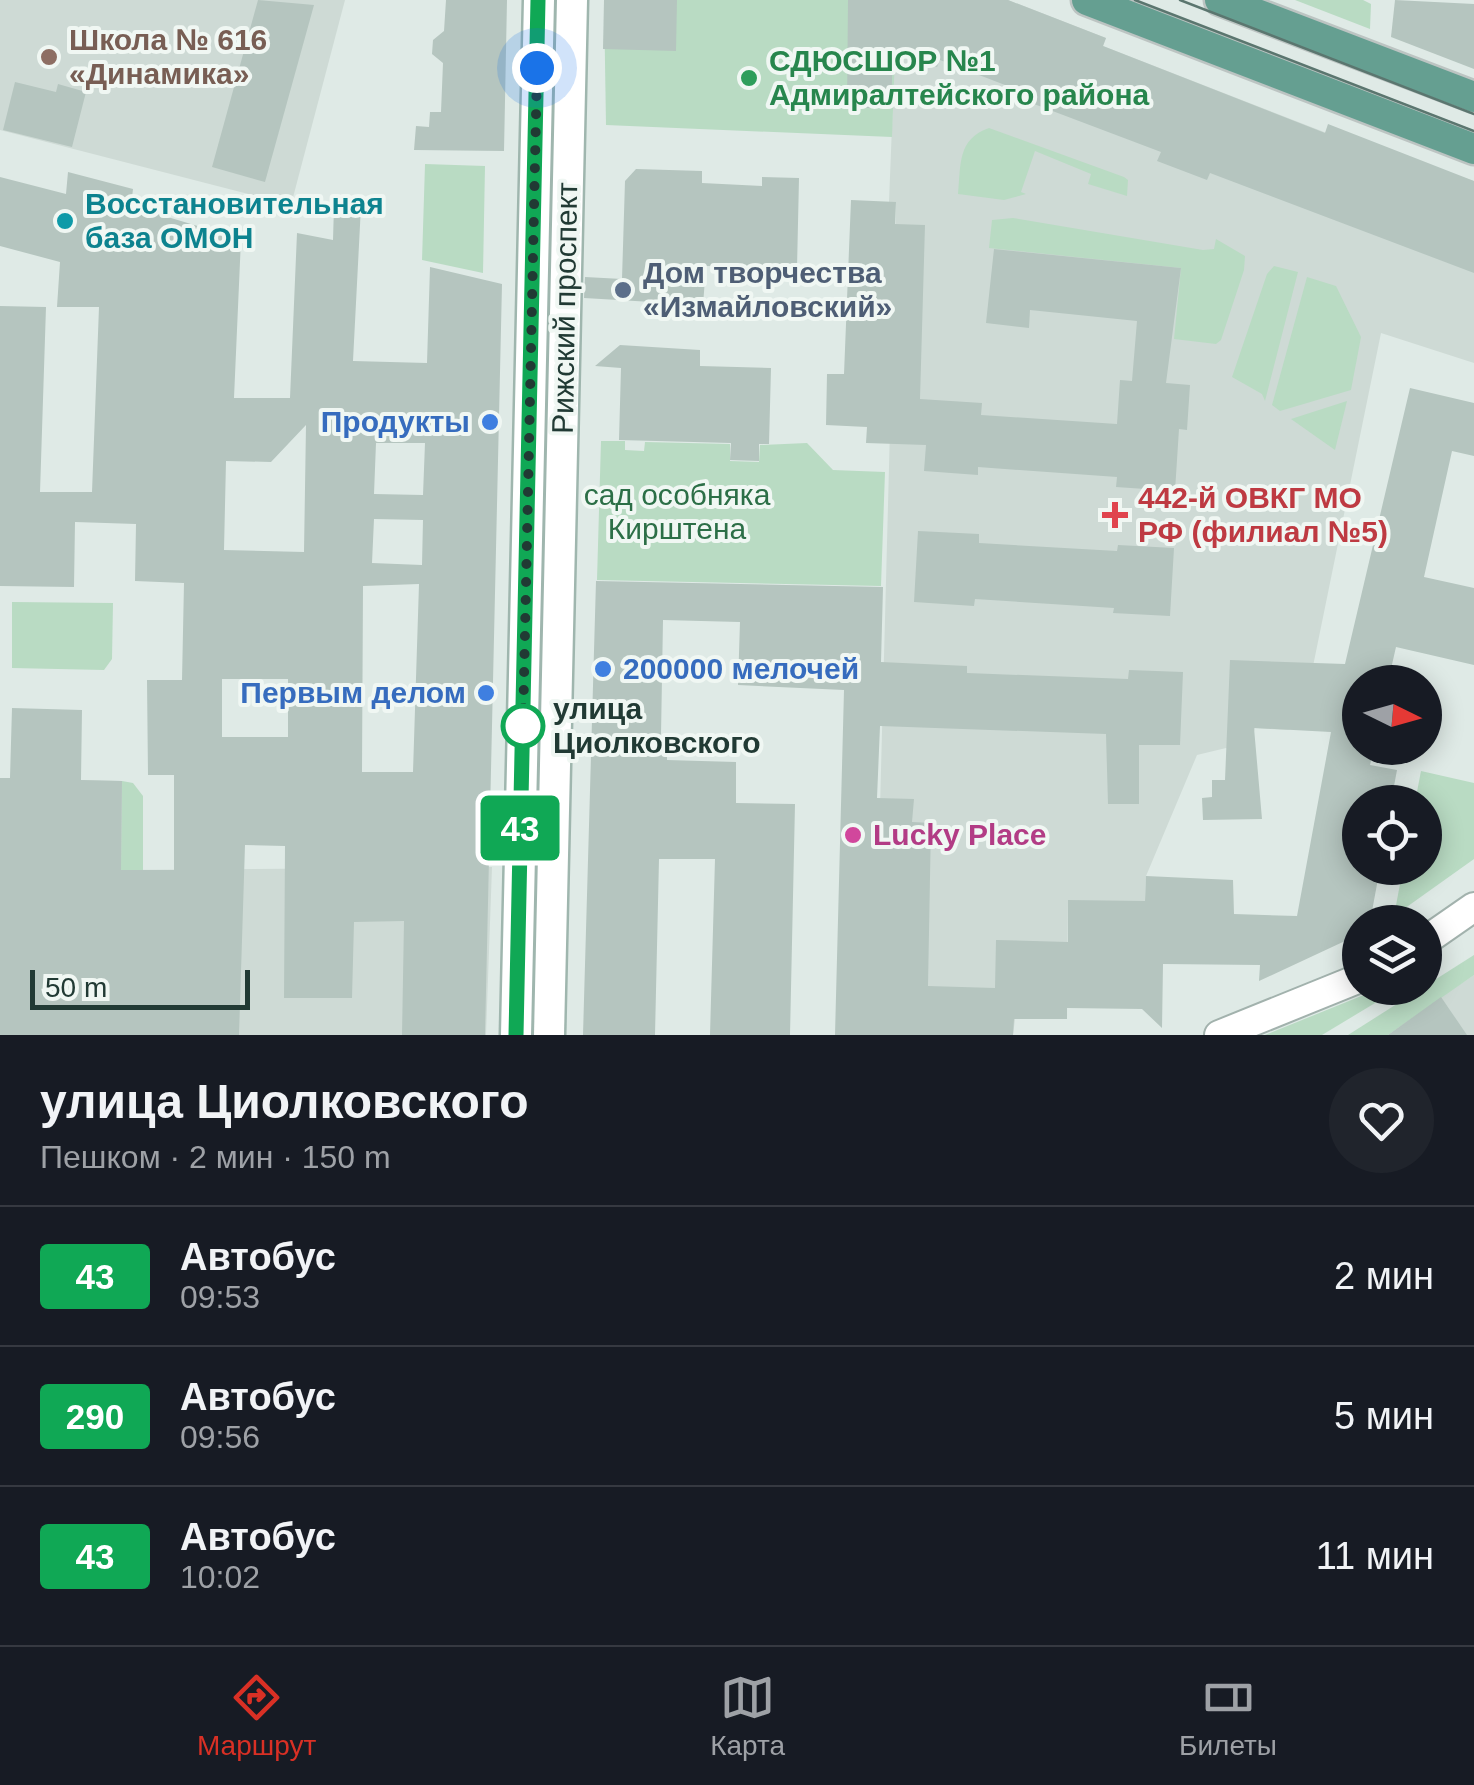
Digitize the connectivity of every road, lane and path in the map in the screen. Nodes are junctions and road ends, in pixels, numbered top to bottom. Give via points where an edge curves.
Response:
1 (538, 0) edge
2 (572, 0) edge
3 (1087, 0) edge
4 (1220, 0) edge
5 (1474, 97) edge
6 (1474, 150) edge
7 (1474, 907) edge
8 (1442, 929) edge
9 (1342, 985) edge
10 (516, 1035) edge
11 (548, 1035) edge
12 (1219, 1035) edge

1 - 10 main road, Рижский проспект
2 - 11 main road, Рижский проспект
3 - 6 main road
4 - 5 main road
7 - 8 street
9 - 12 street

